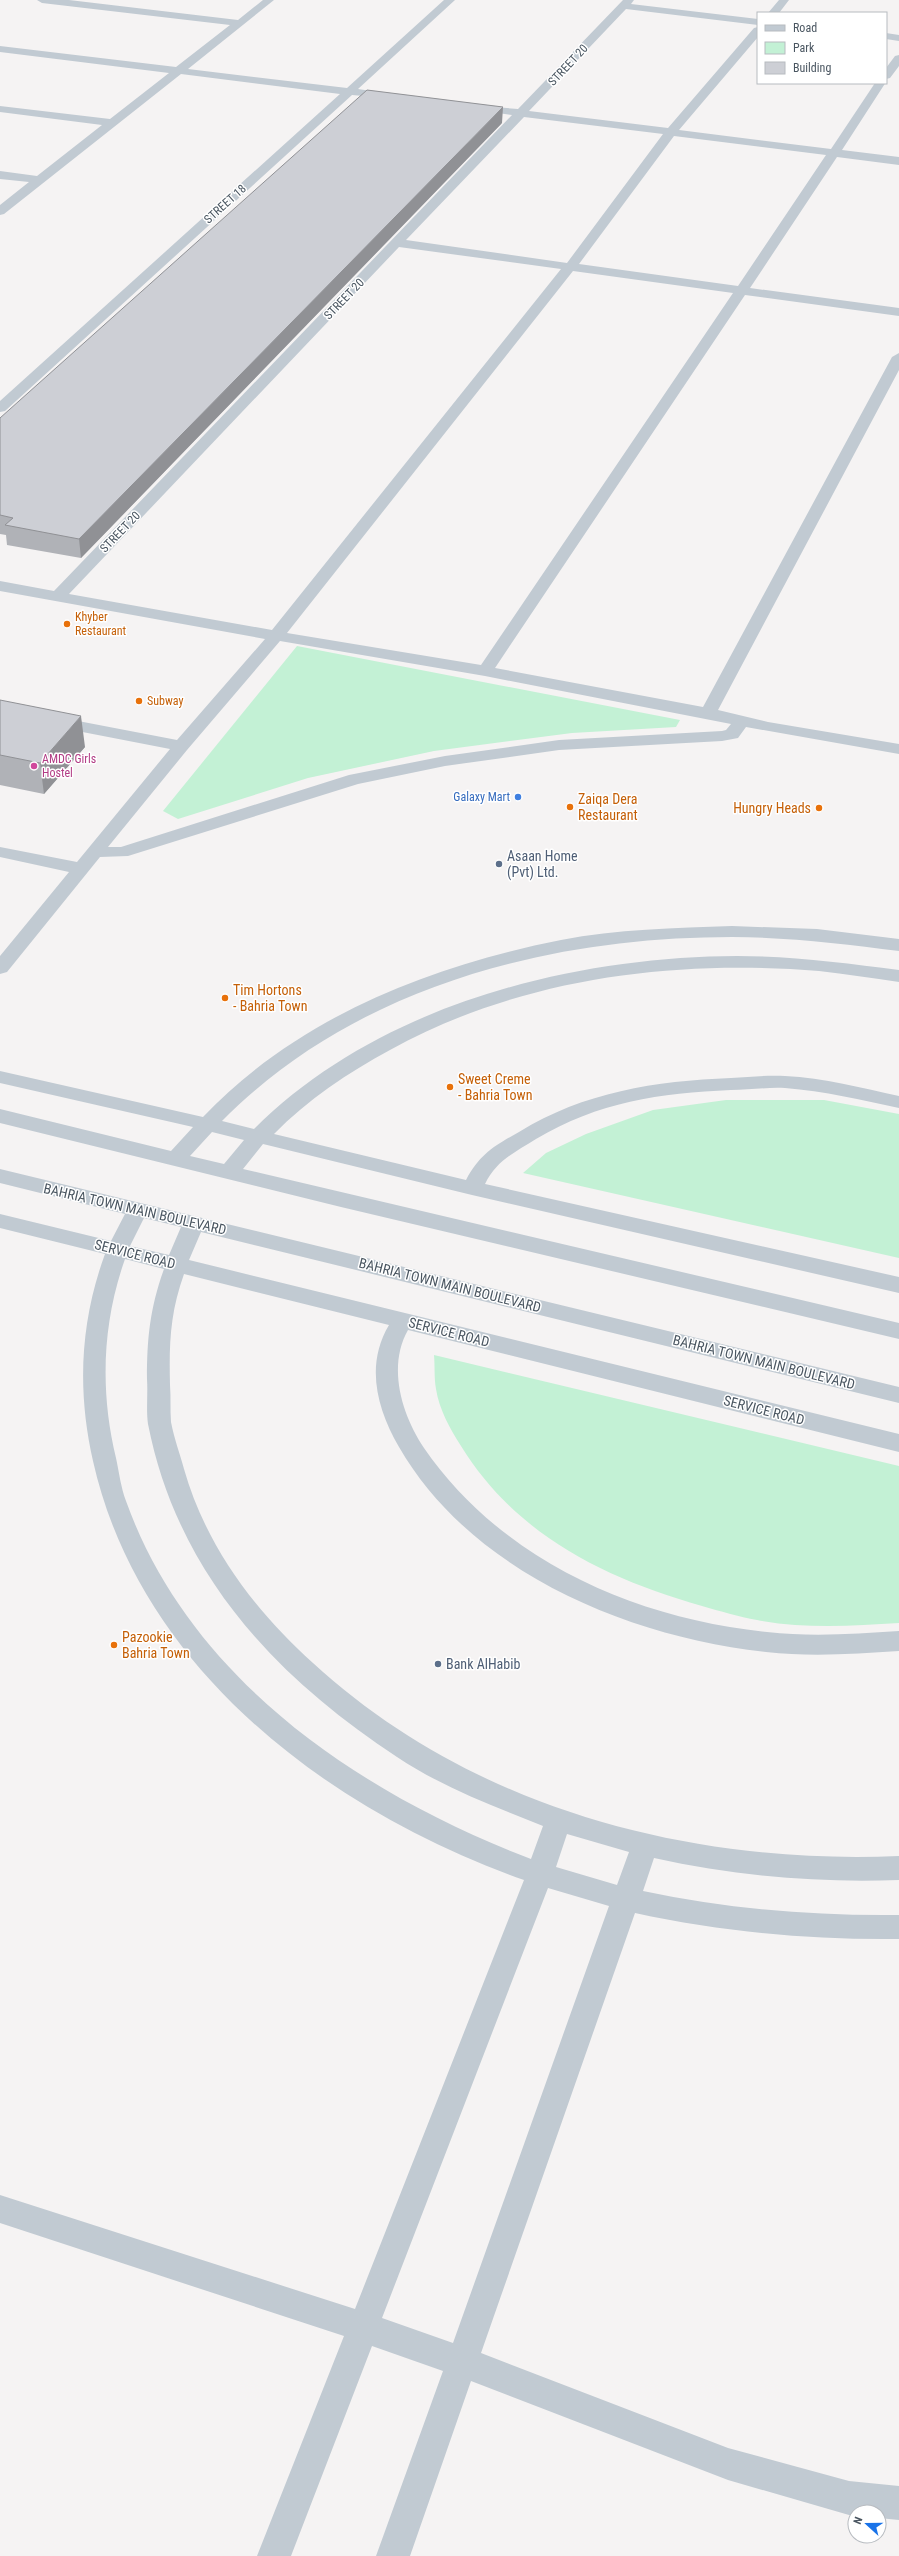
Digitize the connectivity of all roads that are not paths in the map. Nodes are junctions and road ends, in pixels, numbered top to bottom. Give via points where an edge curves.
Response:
1 (42, 0) edge
2 (269, 0) edge
3 (450, 0) edge
4 (784, 0) edge
5 (626, 3) edge
6 (774, 12) edge
7 (757, 22) edge
8 (240, 23) junction
9 (757, 31) edge
10 (887, 36) edge
11 (899, 38) edge
12 (0, 49) edge
13 (899, 58) edge
14 (180, 71) junction
15 (887, 75) edge
16 (880, 84) edge
17 (349, 92) junction
18 (404, 98) edge
19 (459, 105) edge
20 (0, 109) edge
21 (522, 113) junction
22 (113, 123) junction
23 (671, 132) junction
24 (833, 153) junction
25 (899, 161) edge
26 (0, 175) edge
27 (40, 180) junction
28 (0, 211) edge
29 (397, 243) junction
30 (570, 267) junction
31 (741, 290) junction
32 (899, 312) edge
33 (899, 357) edge
34 (0, 408) edge
35 (0, 586) edge
36 (58, 596) junction
37 (276, 636) junction
38 (485, 671) junction
39 (0, 711) edge
40 (708, 713) junction
41 (742, 721) junction
42 (181, 746) junction
43 (899, 749) edge
44 (0, 852) edge
45 (96, 852) junction
46 (82, 869) junction
47 (899, 945) edge
48 (0, 968) edge
49 (898, 974) edge
50 (0, 1077) edge
51 (899, 1102) edge
52 (0, 1116) edge
53 (206, 1124) junction
54 (258, 1137) junction
55 (178, 1158) junction
56 (229, 1172) junction
57 (0, 1176) edge
58 (472, 1188) junction
59 (138, 1210) junction
60 (0, 1221) edge
61 (194, 1223) junction
62 (118, 1249) junction
63 (175, 1264) junction
64 (899, 1285) edge
65 (402, 1321) junction
66 (899, 1331) edge
67 (899, 1395) edge
68 (899, 1443) edge
69 (899, 1641) edge
70 (558, 1820) junction
71 (645, 1845) junction
72 (899, 1868) edge
73 (540, 1874) junction
74 (627, 1900) junction
75 (899, 1927) edge
76 (0, 2209) edge
77 (363, 2327) junction
78 (462, 2362) junction
79 (899, 2503) edge
80 (274, 2556) edge
81 (393, 2556) edge

1 - 8 street
2 - 8 street
3 - 17 street, STREET 18
4 - 6 street
5 - 7 street
5 - 21 street, STREET 20
8 - 14 street
9 - 23 street
10 - 11 street
12 - 14 street
13 - 15 street
14 - 17 street
14 - 22 street
16 - 24 street
17 - 18 street
17 - 34 street, STREET 18
19 - 21 street
20 - 22 street
21 - 23 street
21 - 29 street, STREET 20
22 - 27 street
23 - 24 street
23 - 30 street
24 - 25 street
24 - 31 street
26 - 27 street
27 - 28 street
29 - 30 street
29 - 36 street, STREET 20
30 - 31 street
30 - 37 street
31 - 32 street
31 - 38 street
33 - 40 street
35 - 36 street
36 - 37 street
37 - 38 street
37 - 42 street
38 - 40 street
39 - 42 street
40 - 41 street
41 - 43 street
41 - 45 street via 732,734 722,736 559,745 392,771 265,805 122,852
42 - 45 street
44 - 46 street
45 - 46 street
46 - 48 street
47 - 53 street via 804,933 709,930 592,940 517,955 410,989 344,1020 313,1038 256,1078
49 - 54 street via 810,965 696,962 617,970 541,984 462,1009 375,1048 310,1091
50 - 53 street
51 - 58 street via 839,1089 785,1082 684,1086 621,1096 589,1105 543,1126 492,1157
52 - 55 street
53 - 54 street
53 - 55 street
54 - 56 street
54 - 58 street
55 - 56 street
56 - 66 street
57 - 59 street, BAHRIA TOWN MAIN BOULEVARD
58 - 64 street
59 - 61 street, BAHRIA TOWN MAIN BOULEVARD
59 - 62 street
60 - 62 street, SERVICE ROAD
61 - 63 street
61 - 67 street, BAHRIA TOWN MAIN BOULEVARD
62 - 63 street, SERVICE ROAD
62 - 73 street via 98,1324 93,1366 94,1408 100,1452 111,1496 129,1540 152,1585 181,1628 216,1671 257,1712 356,1787 413,1820 475,1849
63 - 65 street, SERVICE ROAD
63 - 70 street via 158,1335 156,1376 159,1417 166,1459 181,1501 200,1543 226,1584 257,1625 294,1665 338,1702 380,1732 439,1768 496,1796
65 - 68 street, SERVICE ROAD
65 - 69 street via 391,1343 386,1374 393,1414 412,1449 436,1484 467,1517 504,1547 547,1574 594,1598 646,1618 700,1632 756,1642 813,1646 870,1645
70 - 71 street
70 - 73 street
71 - 72 street via 763,1866 823,1870
71 - 74 street
73 - 74 street
73 - 77 street
74 - 75 street via 760,1922 828,1927
74 - 78 street
76 - 77 street
77 - 78 street
77 - 80 street
78 - 79 street via 728,2464 849,2498
78 - 81 street

